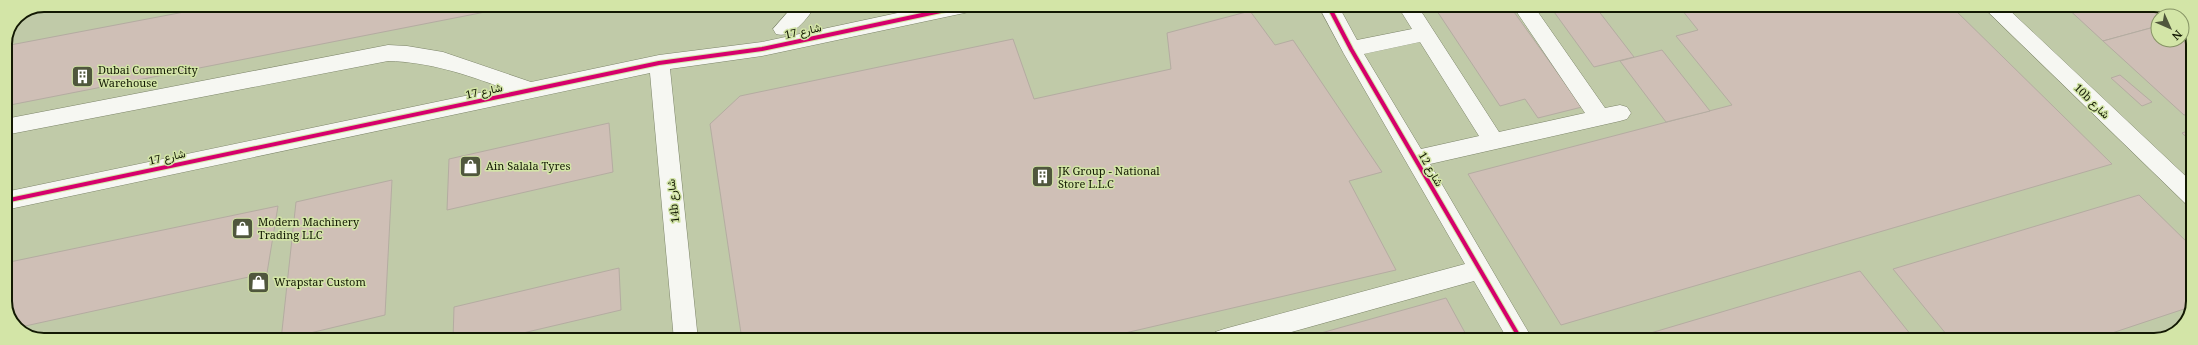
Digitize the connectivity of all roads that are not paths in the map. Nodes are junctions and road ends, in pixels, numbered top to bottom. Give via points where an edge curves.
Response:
1 (799, 12) edge
2 (864, 12) edge
3 (934, 12) edge
4 (1332, 12) edge
5 (1411, 12) edge
6 (1528, 12) edge
7 (1998, 12) edge
8 (783, 29) junction
9 (1424, 34) junction
10 (1351, 49) junction
11 (660, 63) junction
12 (530, 90) junction
13 (12, 126) edge
14 (1494, 142) junction
15 (1415, 160) junction
16 (2186, 190) edge
17 (12, 200) edge
18 (1480, 270) junction
19 (685, 333) edge
20 (1250, 333) edge
21 (1517, 333) edge

1 - 8 street
2 - 8 street, شارع 17
3 - 11 street, شارع 17 via 762,48
4 - 10 street, شارع 12
5 - 9 street
6 - 14 street via 1610,115
7 - 16 street, 10b شارع
8 - 11 street, شارع 17
9 - 10 street
9 - 14 street
10 - 15 street, شارع 12
11 - 12 street, شارع 17
11 - 19 street, 14b شارع
12 - 13 street via 442,59 419,54 388,53
12 - 17 street, شارع 17
14 - 15 street
15 - 18 street, شارع 12
18 - 20 street
18 - 21 street, شارع 12

